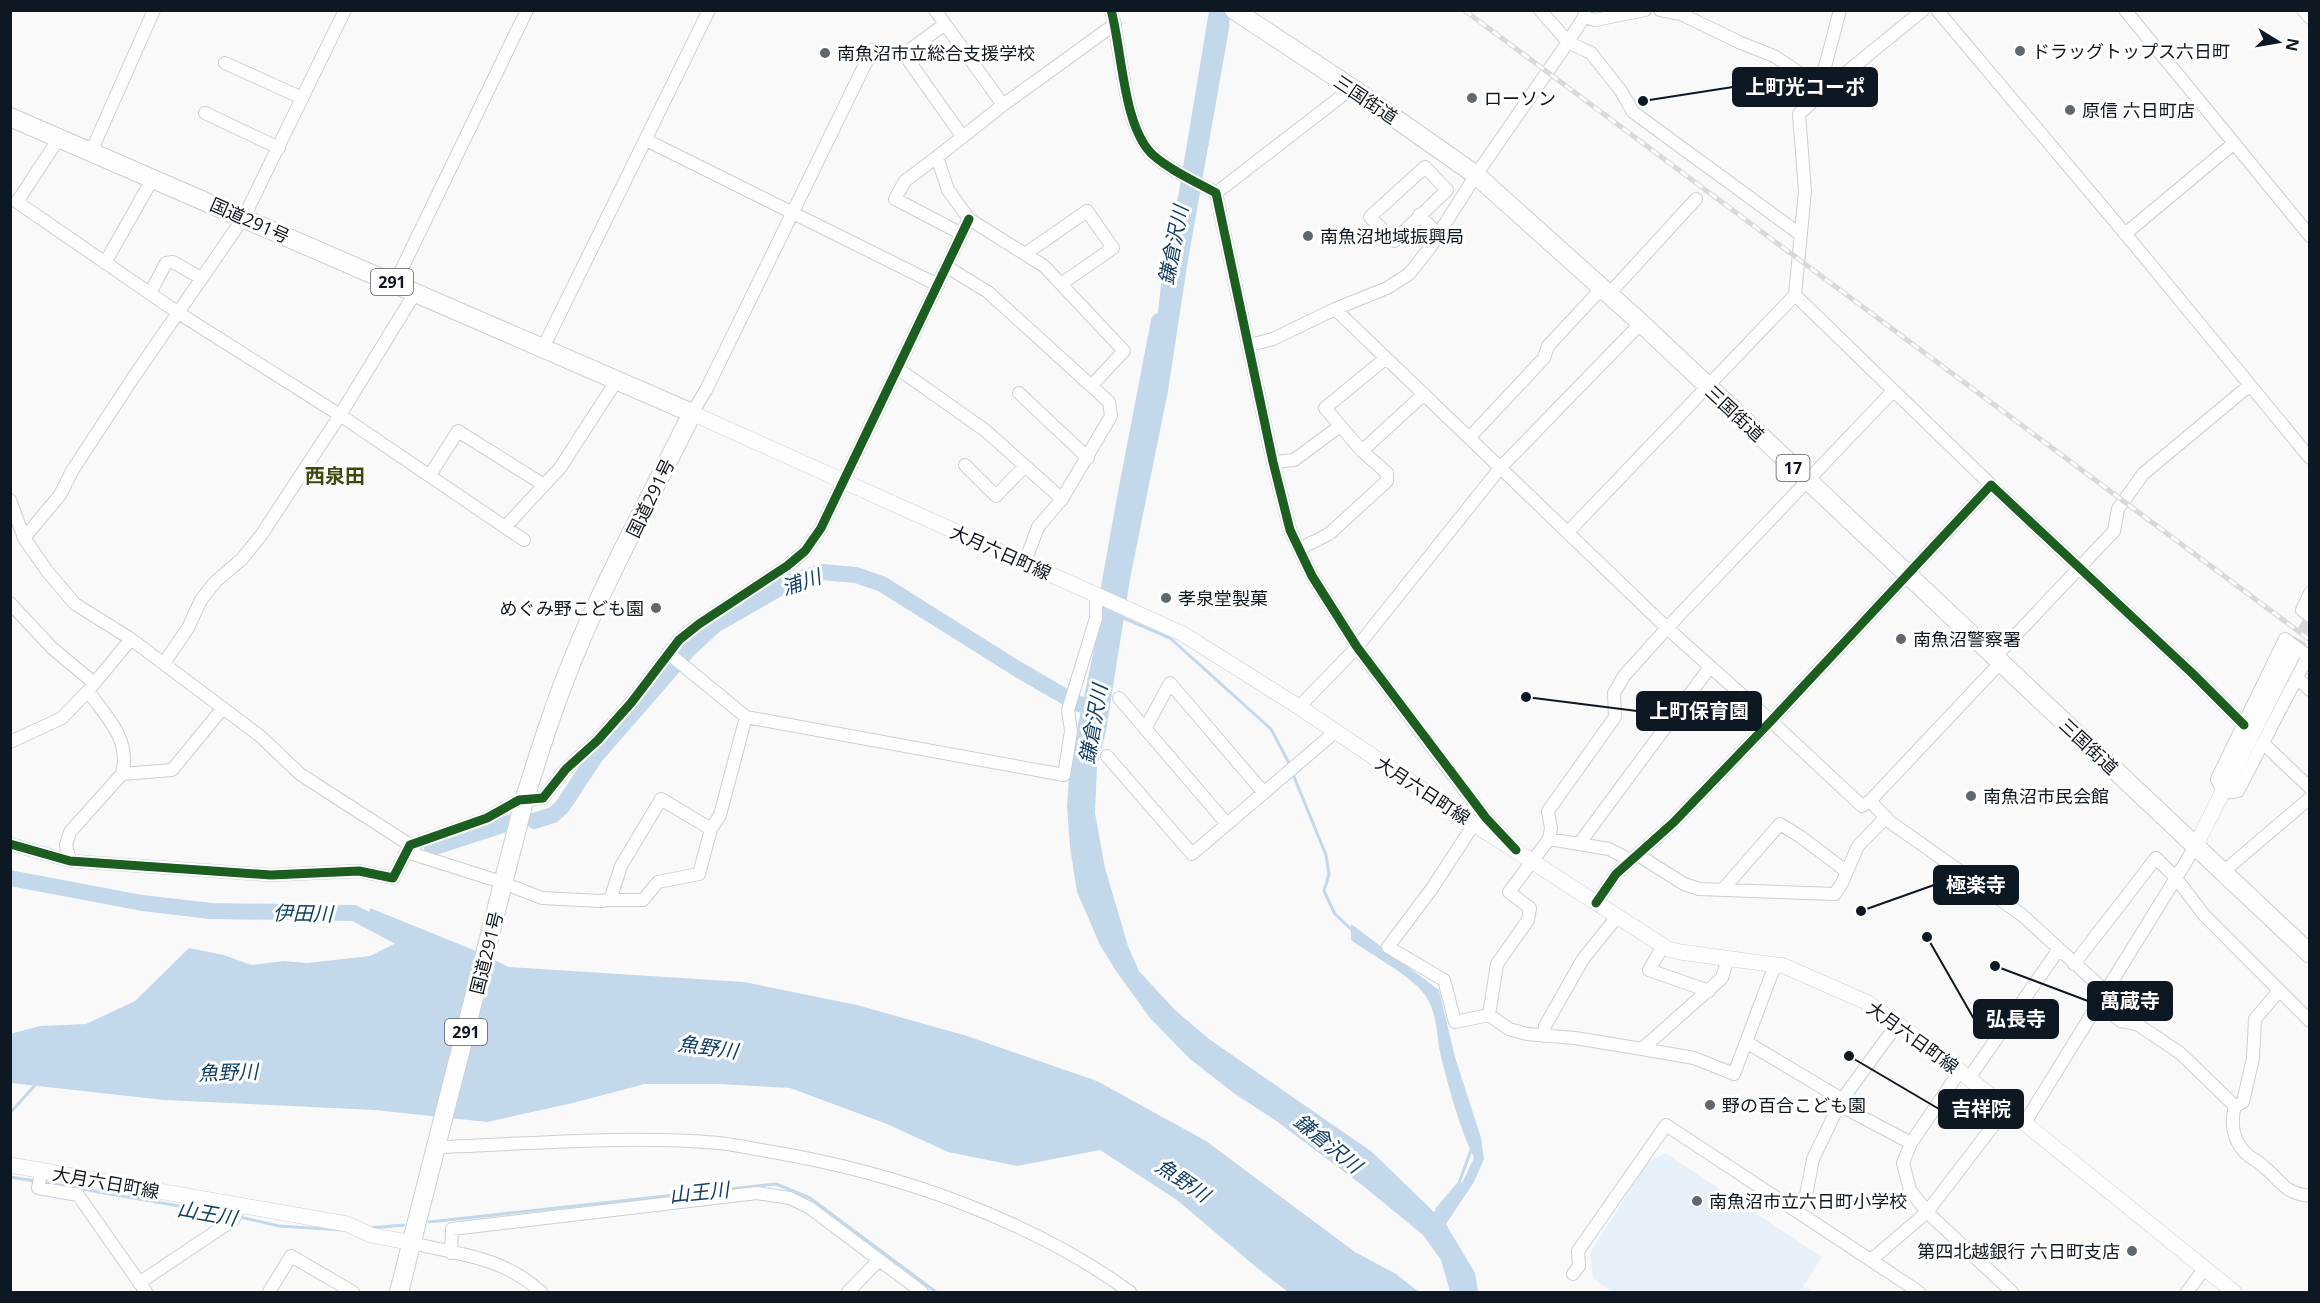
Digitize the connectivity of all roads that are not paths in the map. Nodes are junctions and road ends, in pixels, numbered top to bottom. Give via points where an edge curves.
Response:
1 (154, 10) edge
2 (345, 10) edge
3 (527, 10) edge
4 (709, 10) edge
5 (935, 10) edge
6 (1111, 10) edge
7 (1540, 10) edge
8 (1645, 10) edge
9 (1660, 10) edge
10 (1840, 10) edge
11 (1923, 10) edge
12 (1937, 10) edge
13 (2125, 10) edge
14 (2303, 10) edge
15 (1585, 14) edge
16 (1240, 15) edge
17 (2310, 18) edge
18 (945, 24) junction
19 (1115, 24) junction
20 (1568, 42) junction
21 (872, 50) dead end
22 (225, 63) dead end
23 (1352, 88) junction
24 (1822, 88) junction
25 (302, 98) junction
26 (1003, 105) junction
27 (205, 113) dead end
28 (10, 117) edge
29 (962, 136) junction
30 (59, 138) junction
31 (645, 140) junction
32 (2233, 144) junction
33 (279, 148) junction
34 (91, 152) junction
35 (937, 157) junction
36 (1476, 175) junction
37 (153, 178) junction
38 (1216, 193) junction
39 (1696, 200) dead end
40 (792, 212) junction
41 (1419, 215) junction
42 (244, 217) junction
43 (969, 219) junction
44 (962, 234) junction
45 (1438, 234) junction
46 (2125, 234) junction
47 (1801, 235) junction
48 (2310, 236) edge
49 (1025, 254) junction
50 (105, 263) junction
51 (947, 267) junction
52 (201, 278) junction
53 (395, 284) junction
54 (938, 285) junction
55 (1061, 285) junction
56 (1605, 291) junction
57 (150, 293) junction
58 (415, 293) junction
59 (1795, 295) junction
60 (1335, 309) junction
61 (177, 312) junction
62 (1641, 323) junction
63 (1250, 345) junction
64 (543, 348) junction
65 (1386, 358) junction
66 (897, 368) junction
67 (617, 380) junction
68 (1090, 386) junction
69 (2250, 386) junction
70 (1707, 387) junction
71 (1893, 391) junction
72 (1019, 393) dead end
73 (1425, 394) junction
74 (692, 413) junction
75 (340, 415) junction
76 (1341, 426) junction
77 (1470, 437) junction
78 (1362, 451) junction
79 (1088, 458) junction
80 (2310, 459) edge
81 (1273, 462) junction
82 (965, 465) dead end
83 (1024, 467) junction
84 (1501, 467) junction
85 (430, 475) junction
86 (843, 482) junction
87 (1808, 482) junction
88 (544, 485) junction
89 (1991, 485) junction
90 (1062, 499) junction
91 (10, 500) edge
92 (506, 526) junction
93 (1568, 532) junction
94 (19, 533) edge
95 (524, 540) dead end
96 (1299, 549) junction
97 (1025, 562) junction
98 (2080, 569) junction
99 (1907, 575) junction
100 (2310, 593) edge
101 (1096, 594) junction
102 (10, 603) edge
103 (2310, 616) edge
104 (1667, 628) junction
105 (131, 639) junction
106 (1357, 647) junction
107 (668, 653) junction
108 (2294, 653) tunnel mouth
109 (1998, 660) junction
110 (164, 663) junction
111 (1710, 667) junction
112 (2297, 678) junction
113 (91, 687) junction
114 (2310, 690) edge
115 (1119, 698) dead end
116 (1299, 707) junction
117 (223, 708) junction
118 (746, 717) junction
119 (1771, 721) junction
120 (2244, 725) junction
121 (1145, 729) junction
122 (1335, 732) junction
123 (10, 742) edge
124 (2264, 744) junction
125 (1107, 756) dead end
126 (122, 774) junction
127 (2310, 788) edge
128 (1264, 793) junction
129 (2223, 793) junction
130 (2310, 798) edge
131 (524, 801) junction
132 (1870, 801) junction
133 (1886, 817) junction
134 (1227, 824) junction
135 (1474, 824) junction
136 (711, 829) junction
137 (1549, 839) junction
138 (10, 844) edge
139 (1579, 844) junction
140 (2195, 847) junction
141 (409, 849) junction
142 (1516, 850) junction
143 (1634, 857) junction
144 (1532, 860) junction
145 (69, 861) junction
146 (1846, 871) junction
147 (2223, 872) junction
148 (2176, 878) junction
149 (495, 880) dead end
150 (511, 886) dead end
151 (1726, 890) junction
152 (610, 900) junction
153 (1596, 903) junction
154 (1617, 917) junction
155 (1663, 946) junction
156 (2059, 949) junction
157 (2310, 954) edge
158 (1728, 958) junction
159 (2074, 964) junction
160 (1775, 965) junction
161 (2279, 991) junction
162 (1709, 992) junction
163 (2103, 994) junction
164 (1489, 1015) junction
165 (2310, 1021) edge
166 (1898, 1023) junction
167 (1544, 1036) junction
168 (1746, 1042) junction
169 (1642, 1049) junction
170 (1964, 1074) junction
171 (1840, 1101) junction
172 (2235, 1106) junction
173 (2006, 1109) junction
174 (2024, 1124) junction
175 (1911, 1143) junction
176 (438, 1144) junction
177 (10, 1165) edge
178 (42, 1170) junction
179 (2310, 1196) edge
180 (240, 1207) junction
181 (1796, 1211) junction
182 (1927, 1212) junction
183 (412, 1244) junction
184 (451, 1252) junction
185 (879, 1260) junction
186 (1871, 1260) junction
187 (2204, 1269) junction
188 (1573, 1274) dead end
189 (142, 1288) edge
190 (269, 1293) edge
191 (353, 1293) edge
192 (399, 1293) edge
193 (541, 1293) edge
194 (848, 1293) edge
195 (922, 1293) edge
196 (1130, 1293) edge
197 (1919, 1293) edge
198 (2012, 1293) edge
199 (2187, 1293) edge
200 (2234, 1293) edge

1 - 34 street
2 - 25 street
3 - 53 street
4 - 31 street
5 - 18 street
6 - 19 street
7 - 20 street
8 - 15 street via 1595,20
9 - 24 street via 1681,14 1774,56
10 - 24 street
11 - 24 street
12 - 46 street
13 - 32 street
14 - 17 street
15 - 20 street
16 - 23 highway, 三国街道 / 17
18 - 26 street
18 - 29 street via 904,54
19 - 26 street
19 - 38 street via 1127,97 1138,134 1152,154
20 - 36 street
20 - 47 street via 1591,53 1633,112
21 - 40 street
22 - 25 street
23 - 36 highway, 三国街道 / 17
23 - 38 street
24 - 47 street via 1799,114 1805,191
25 - 33 street
26 - 29 street
27 - 33 street
28 - 30 highway, 国道291号 / 291
29 - 35 street
30 - 34 highway, 国道291号 / 291
30 - 50 street via 16,202
31 - 40 street
31 - 64 street
32 - 46 street
32 - 48 street
33 - 42 street
34 - 37 highway, 国道291号 / 291
35 - 43 street via 948,190
35 - 44 street via 904,181 895,198
36 - 45 street
36 - 56 highway, 三国街道 / 17
37 - 42 highway, 国道291号 / 291
37 - 50 street
38 - 63 street
39 - 56 street
40 - 54 street
40 - 74 street
41 - 41 street via 1447,190 1425,167 1370,217 1394,241
41 - 45 street
42 - 52 street
42 - 53 highway, 国道291号 / 291
43 - 44 street
43 - 49 street
44 - 51 street
45 - 60 street via 1409,274 1387,288
46 - 69 street
47 - 59 street
49 - 55 street via 1044,266
49 - 55 street via 1087,211 1113,248
50 - 57 street
51 - 54 street
51 - 68 street via 988,292
52 - 57 street via 166,262
52 - 61 street
53 - 58 highway, 国道291号 / 291
54 - 66 street
55 - 68 street via 1124,351
56 - 62 highway, 三国街道 / 17
56 - 77 street via 1548,346 1544,358
57 - 61 street
58 - 64 highway, 国道291号 / 291
58 - 75 street
59 - 70 street
59 - 71 street
60 - 63 street via 1273,339
60 - 65 street
61 - 75 street
61 - 94 street via 60,495
62 - 70 highway, 三国街道 / 17
62 - 84 street
63 - 81 street
64 - 67 highway, 国道291号 / 291
65 - 73 street
65 - 76 street via 1325,408
66 - 83 street via 986,431
66 - 86 street
67 - 74 highway, 国道291号 / 291
67 - 88 street via 560,468
68 - 79 street via 1109,402 1111,416
69 - 80 street
69 - 98 street via 2143,474 2118,509 2114,531
70 - 87 highway, 三国街道 / 17
70 - 93 street
71 - 87 street
71 - 89 street
72 - 79 street
73 - 77 street
73 - 78 street
74 - 86 main road, 大月六日町線
74 - 131 highway, 国道291号 / 291 via 573,658
75 - 85 street
75 - 110 street via 262,534 201,600
76 - 78 street
76 - 81 street via 1294,460
77 - 84 street
78 - 96 street via 1387,473 1387,480 1329,534
79 - 90 street
81 - 96 street via 1290,530
82 - 83 street via 996,496
83 - 90 street
84 - 93 street
84 - 106 street
85 - 88 street via 458,431
85 - 92 street
86 - 97 main road, 大月六日町線
86 - 107 street via 805,551 699,624
87 - 99 highway, 三国街道 / 17
87 - 104 street
88 - 92 street
89 - 98 street
89 - 99 street
90 - 97 street via 1038,527
91 - 94 street
92 - 95 street
93 - 104 street
94 - 105 street via 75,604
96 - 106 street
97 - 101 main road, 大月六日町線
98 - 109 street
98 - 120 street
99 - 109 highway, 三国街道 / 17
99 - 119 street
100 - 103 street via 2302,610
101 - 116 main road, 大月六日町線 via 1183,634
101 - 118 street via 1096,618 1068,710 1071,731 1064,774
102 - 113 street
104 - 111 street
104 - 137 street via 1624,675 1614,693 1615,717 1548,812
105 - 110 street
105 - 113 street
106 - 116 street
106 - 142 street via 1480,810
107 - 118 street
107 - 131 street via 631,702 543,798
108 - 129 main road
109 - 132 street
109 - 140 highway, 三国街道 / 17
110 - 117 street
111 - 119 street
111 - 139 street
112 - 114 street
112 - 120 street via 2308,656 2285,639
112 - 124 street
113 - 123 street via 62,718
113 - 126 street via 123,743 126,760
115 - 121 street
116 - 122 main road, 大月六日町線
117 - 126 street via 172,770
117 - 141 street via 300,774
118 - 136 street via 720,815
119 - 132 street via 1862,806
119 - 143 street via 1674,822
120 - 129 street via 2217,779
121 - 128 street via 1170,683
121 - 134 street
122 - 128 street
122 - 135 main road, 大月六日町線
124 - 127 street
124 - 129 street via 2238,792
125 - 134 street via 1192,854
126 - 145 street via 70,832 66,845
128 - 134 street
129 - 140 main road
130 - 147 street
131 - 141 street
131 - 176 highway, 国道291号 / 291
132 - 133 street
133 - 146 street via 1858,846
133 - 156 street via 2022,915
135 - 142 main road, 大月六日町線
135 - 164 street via 1388,947 1444,980 1455,1022
136 - 152 street via 699,874 658,882 643,900
136 - 152 street via 661,799 621,866
137 - 139 street
137 - 144 street
138 - 145 street
139 - 143 street
140 - 147 highway, 三国街道 / 17
140 - 148 street
141 - 145 street via 393,878 360,871 271,875
141 - 149 street
142 - 144 main road, 大月六日町線
143 - 151 street via 1684,884
143 - 153 street via 1616,874
144 - 153 main road, 大月六日町線
144 - 164 street via 1509,892 1530,908 1528,920 1497,964
146 - 151 street via 1835,894
146 - 151 street via 1780,824 1725,886
147 - 157 highway, 三国街道 / 17
148 - 159 street via 2156,858
148 - 161 street via 2204,915
148 - 163 street
150 - 152 street via 542,898
153 - 154 main road, 大月六日町線
154 - 155 main road, 大月六日町線
154 - 167 street via 1583,959 1545,1026
155 - 158 main road, 大月六日町線
155 - 162 street via 1649,970
156 - 159 street
156 - 170 street
158 - 160 main road, 大月六日町線
158 - 162 street via 1722,978
159 - 163 street
160 - 166 main road, 大月六日町線 via 1866,1002
160 - 168 street
161 - 165 street
161 - 172 street via 2255,1019 2253,1058 2245,1096
162 - 169 street
163 - 172 street via 2112,1014 2121,1021 2137,1024 2180,1053
163 - 174 street
164 - 167 street via 1509,1029
166 - 170 main road, 大月六日町線
166 - 171 street
167 - 169 street
168 - 169 street via 1734,1074 1694,1058
168 - 171 street
170 - 173 main road, 大月六日町線
170 - 175 street
171 - 175 street via 1841,1106
171 - 181 street via 1813,1159 1806,1195
172 - 179 street via 2232,1129 2247,1155 2286,1188
173 - 174 main road, 大月六日町線
173 - 182 street
174 - 187 main road, 大月六日町線
175 - 182 street via 1903,1163 1910,1190
176 - 183 highway, 国道291号 / 291
176 - 196 street via 721,1143 814,1159 883,1176 985,1213 1046,1242
177 - 178 main road, 大月六日町線
178 - 180 main road, 大月六日町線
178 - 189 street via 38,1188 78,1195
180 - 183 main road, 大月六日町線 via 347,1224 371,1235
180 - 189 street via 233,1220
181 - 186 street
181 - 188 street via 1666,1125 1578,1251 1579,1266
182 - 186 street
182 - 198 street
183 - 184 street
183 - 192 highway, 国道291号 / 291
184 - 185 street via 452,1229 757,1193 790,1198 810,1208
184 - 193 street via 505,1266
185 - 194 street
185 - 195 street
186 - 197 street
187 - 199 street
187 - 200 main road, 大月六日町線
190 - 191 street via 291,1256

